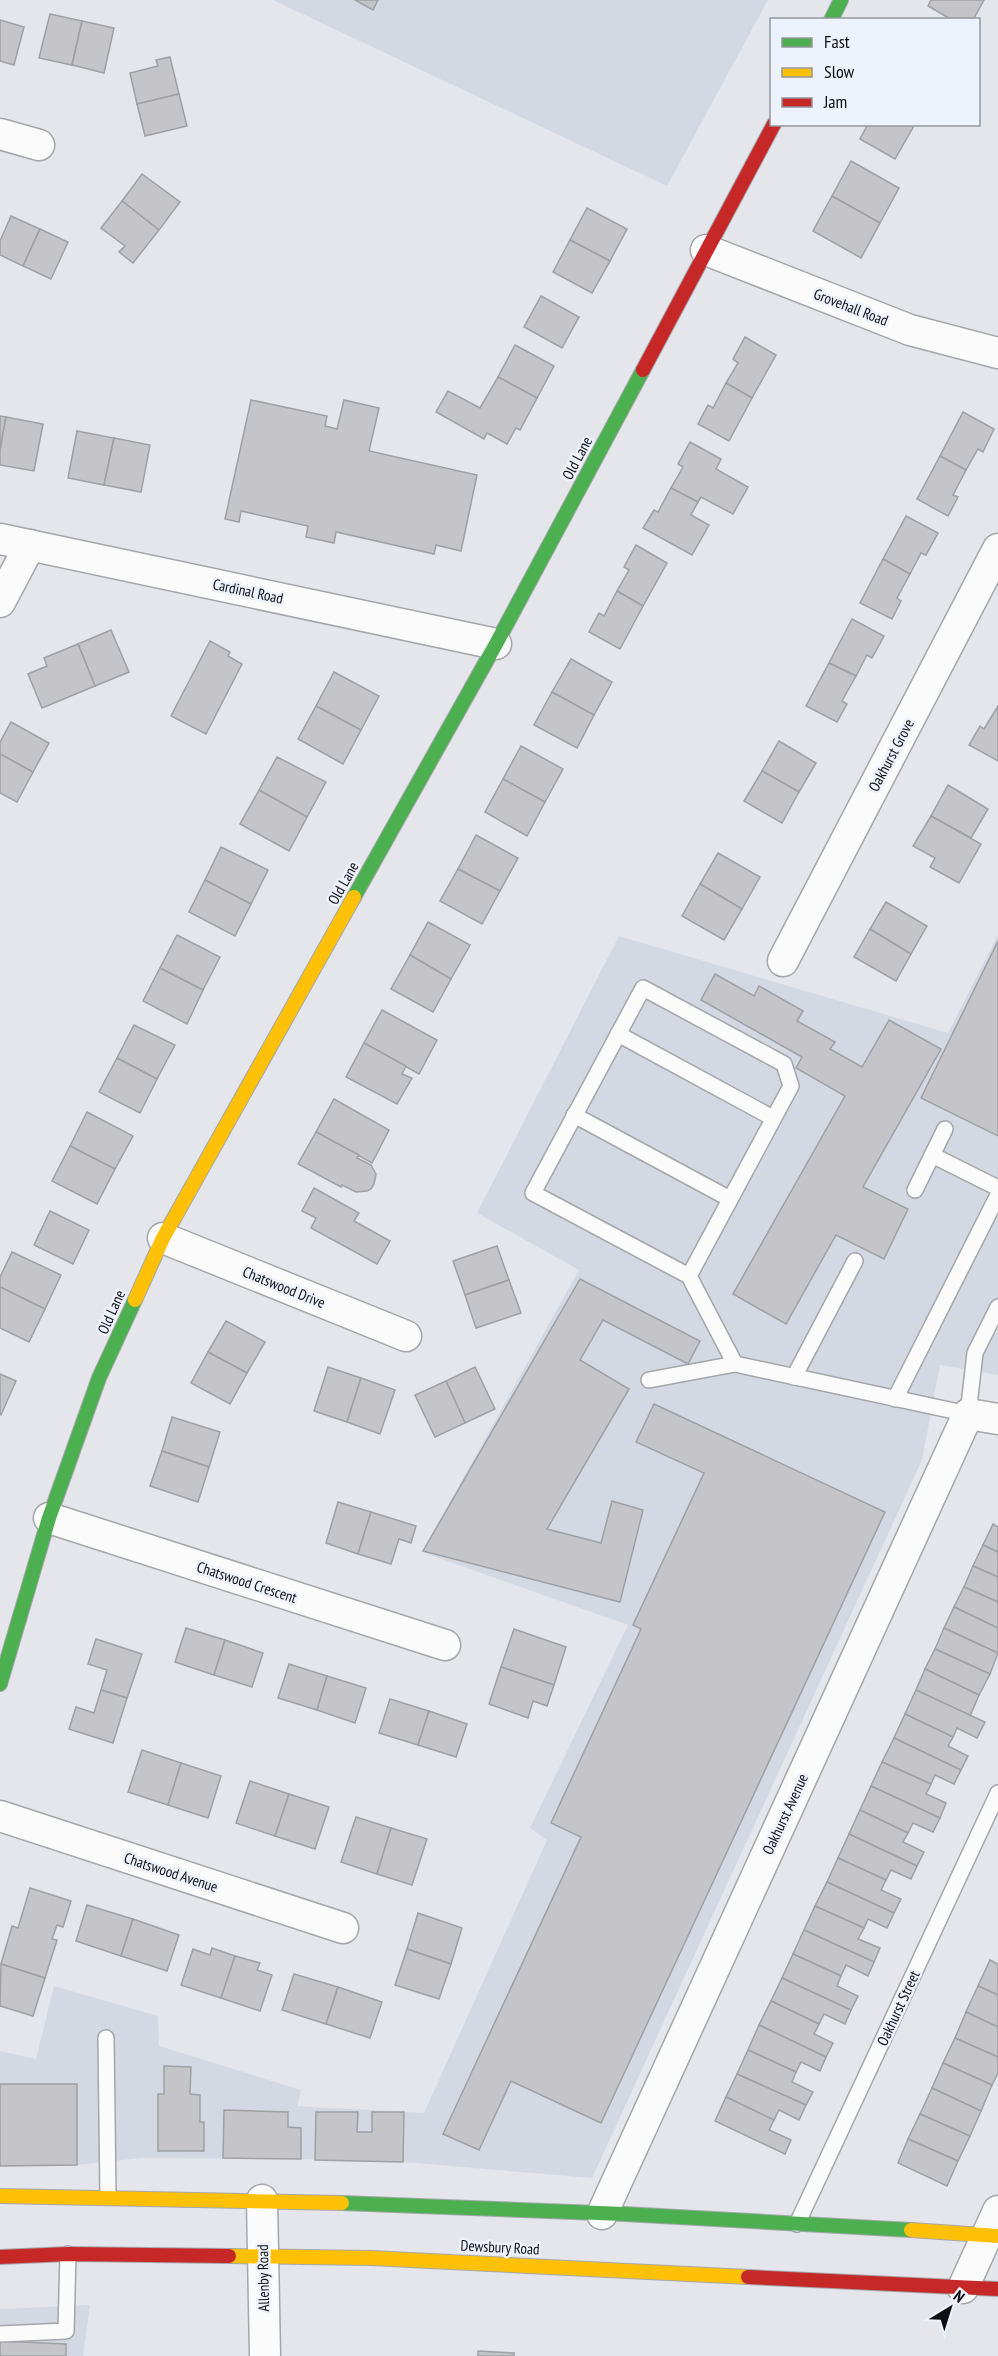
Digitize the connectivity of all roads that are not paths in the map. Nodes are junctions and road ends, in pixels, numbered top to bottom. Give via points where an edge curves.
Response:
1 (841, 0) edge
2 (832, 18) edge
3 (773, 126) edge
4 (0, 134) edge
5 (39, 145) dead end
6 (706, 250) junction
7 (998, 353) edge
8 (0, 539) edge
9 (30, 545) junction
10 (998, 549) edge
11 (0, 602) edge
12 (496, 644) junction
13 (783, 961) dead end
14 (618, 1034) junction
15 (574, 1115) junction
16 (773, 1118) junction
17 (945, 1129) dead end
18 (932, 1155) junction
19 (998, 1188) edge
20 (915, 1190) dead end
21 (998, 1195) edge
22 (730, 1199) junction
23 (163, 1238) junction
24 (855, 1261) dead end
25 (689, 1276) junction
26 (998, 1307) edge
27 (406, 1336) dead end
28 (735, 1364) junction
29 (794, 1377) junction
30 (649, 1380) dead end
31 (895, 1399) junction
32 (968, 1414) junction
33 (998, 1419) edge
34 (49, 1518) junction
35 (445, 1646) dead end
36 (0, 1684) edge
37 (998, 1793) edge
38 (0, 1816) edge
39 (343, 1928) dead end
40 (106, 2038) dead end
41 (0, 2196) edge
42 (108, 2198) junction
43 (262, 2200) junction
44 (602, 2214) junction
45 (797, 2224) junction
46 (994, 2227) edge
47 (68, 2254) junction
48 (263, 2255) junction
49 (0, 2257) edge
50 (963, 2288) junction
51 (998, 2289) edge
52 (0, 2334) edge
53 (265, 2356) edge

1 - 2 main road
3 - 6 main road, Old Lane
4 - 5 street
6 - 7 street, Grovehall Road via 910,330
6 - 12 main road, Old Lane
8 - 9 street, Cardinal Road
9 - 11 street
9 - 12 street, Cardinal Road
10 - 13 street, Oakhurst Grove
12 - 23 main road, Old Lane
14 - 15 lane
14 - 16 lane
14 - 16 lane via 643,988 764,1053 784,1064 791,1086
15 - 22 lane
15 - 25 lane via 533,1193
16 - 22 lane
17 - 18 lane
18 - 19 lane
18 - 20 lane
21 - 31 lane
22 - 25 lane
23 - 27 street, Chatswood Drive
23 - 34 main road, Old Lane via 99,1378
24 - 29 lane
25 - 28 lane
26 - 32 lane via 975,1353
28 - 29 lane
28 - 30 lane
29 - 31 lane
31 - 32 lane
32 - 33 street
32 - 44 street, Oakhurst Avenue
34 - 35 street, Chatswood Crescent
34 - 36 main road, Old Lane
37 - 45 lane, Oakhurst Street
38 - 39 street, Chatswood Avenue
40 - 42 lane
41 - 42 main road
42 - 43 main road
43 - 44 main road
43 - 48 street, Allenby Road
44 - 45 main road
45 - 46 main road
46 - 50 street
47 - 48 main road, Dewsbury Road
47 - 49 main road, Dewsbury Road
47 - 52 lane via 66,2331
48 - 50 main road, Dewsbury Road
48 - 53 street, Allenby Road
50 - 51 main road, Dewsbury Road

